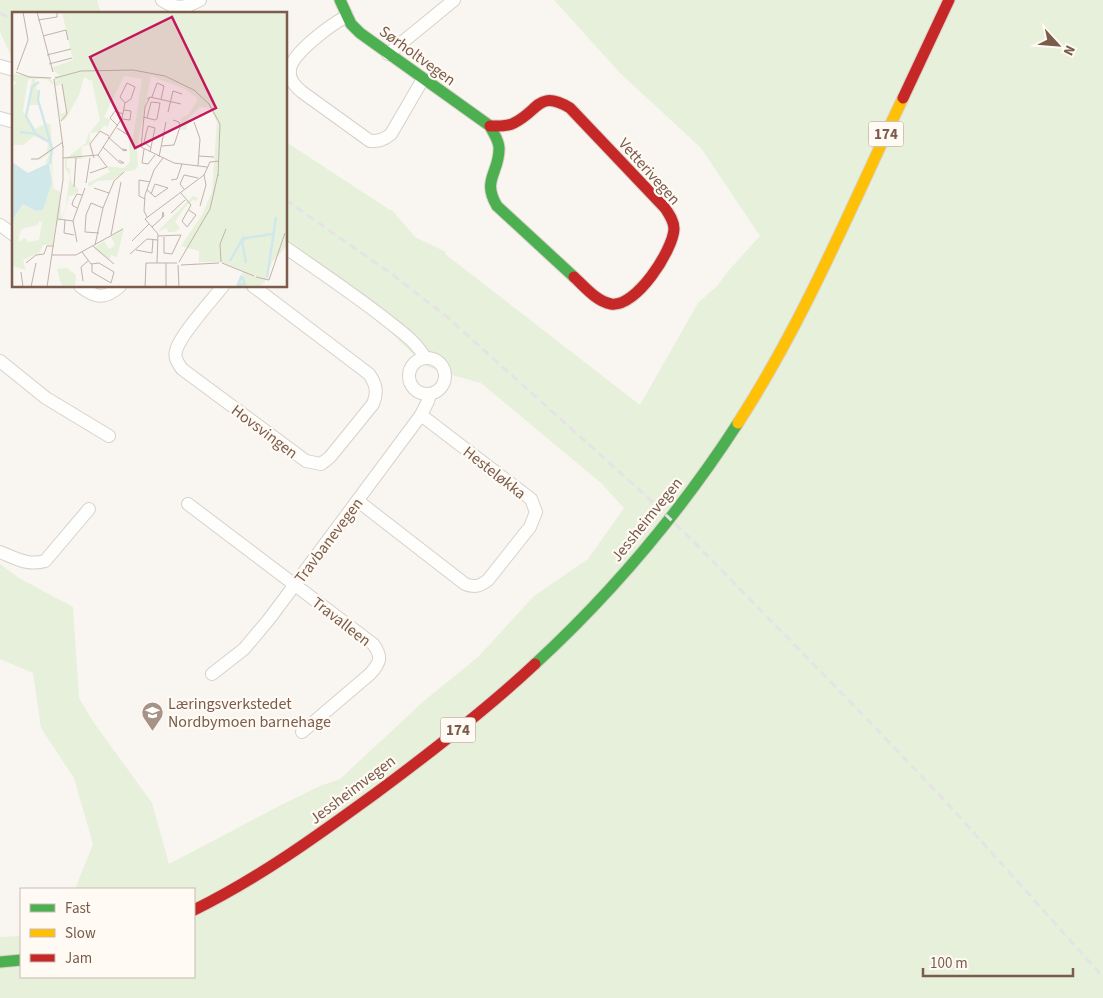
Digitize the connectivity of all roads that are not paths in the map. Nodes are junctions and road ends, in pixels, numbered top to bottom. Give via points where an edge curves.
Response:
1 (162, 0) edge
2 (200, 0) edge
3 (340, 0) edge
4 (454, 0) edge
5 (949, 0) edge
6 (347, 16) junction
7 (388, 54) junction
8 (423, 79) junction
9 (490, 126) junction
10 (0, 225) edge
11 (12, 234) edge
12 (288, 249) edge
13 (83, 288) edge
14 (117, 288) edge
15 (221, 288) edge
16 (256, 288) edge
17 (426, 358) junction
18 (0, 361) edge
19 (430, 394) junction
20 (421, 415) junction
21 (109, 436) dead end
22 (358, 501) junction
23 (188, 504) dead end
24 (89, 509) dead end
25 (0, 552) edge
26 (295, 584) junction
27 (212, 674) dead end
28 (302, 732) dead end
29 (195, 910) edge
30 (20, 960) edge
31 (0, 962) edge

1 - 2 street via 180,8
3 - 6 main road, Sørholtvegen
4 - 7 street
5 - 29 main road, Jessheimvegen / 174 via 777,357 743,414 667,521 559,641 445,741 286,859
6 - 7 main road, Sørholtvegen via 360,33
6 - 8 street via 330,26 292,62 290,78 302,92 370,141 378,141 392,134
7 - 8 main road, Sørholtvegen
8 - 9 main road, Sørholtvegen
9 - 9 main road, Vetterivegen via 499,150 489,186 498,206 598,298 615,304 639,292 673,236 674,224 665,208 570,108 560,102 538,103 511,125
10 - 11 street
12 - 17 street via 412,340
13 - 14 street via 97,296 106,296
15 - 16 street, Hovsvingen via 180,340 176,360 182,369 306,461 321,464 373,404 376,388 369,374
17 - 19 street via 438,362 444,374 441,387
17 - 19 street via 417,360 408,374 414,389
18 - 21 street via 46,398
19 - 20 street, Travbanevegen
20 - 22 street, Travbanevegen
20 - 22 street, Hesteløkka via 531,499 536,512 530,527 488,580 481,586 472,587
22 - 26 street, Travbanevegen
23 - 26 street, Travalleen
24 - 25 street via 45,561 34,564
26 - 27 street, Travbanevegen via 244,649
26 - 28 street, Travalleen via 373,644 380,659 370,674
30 - 31 main road

